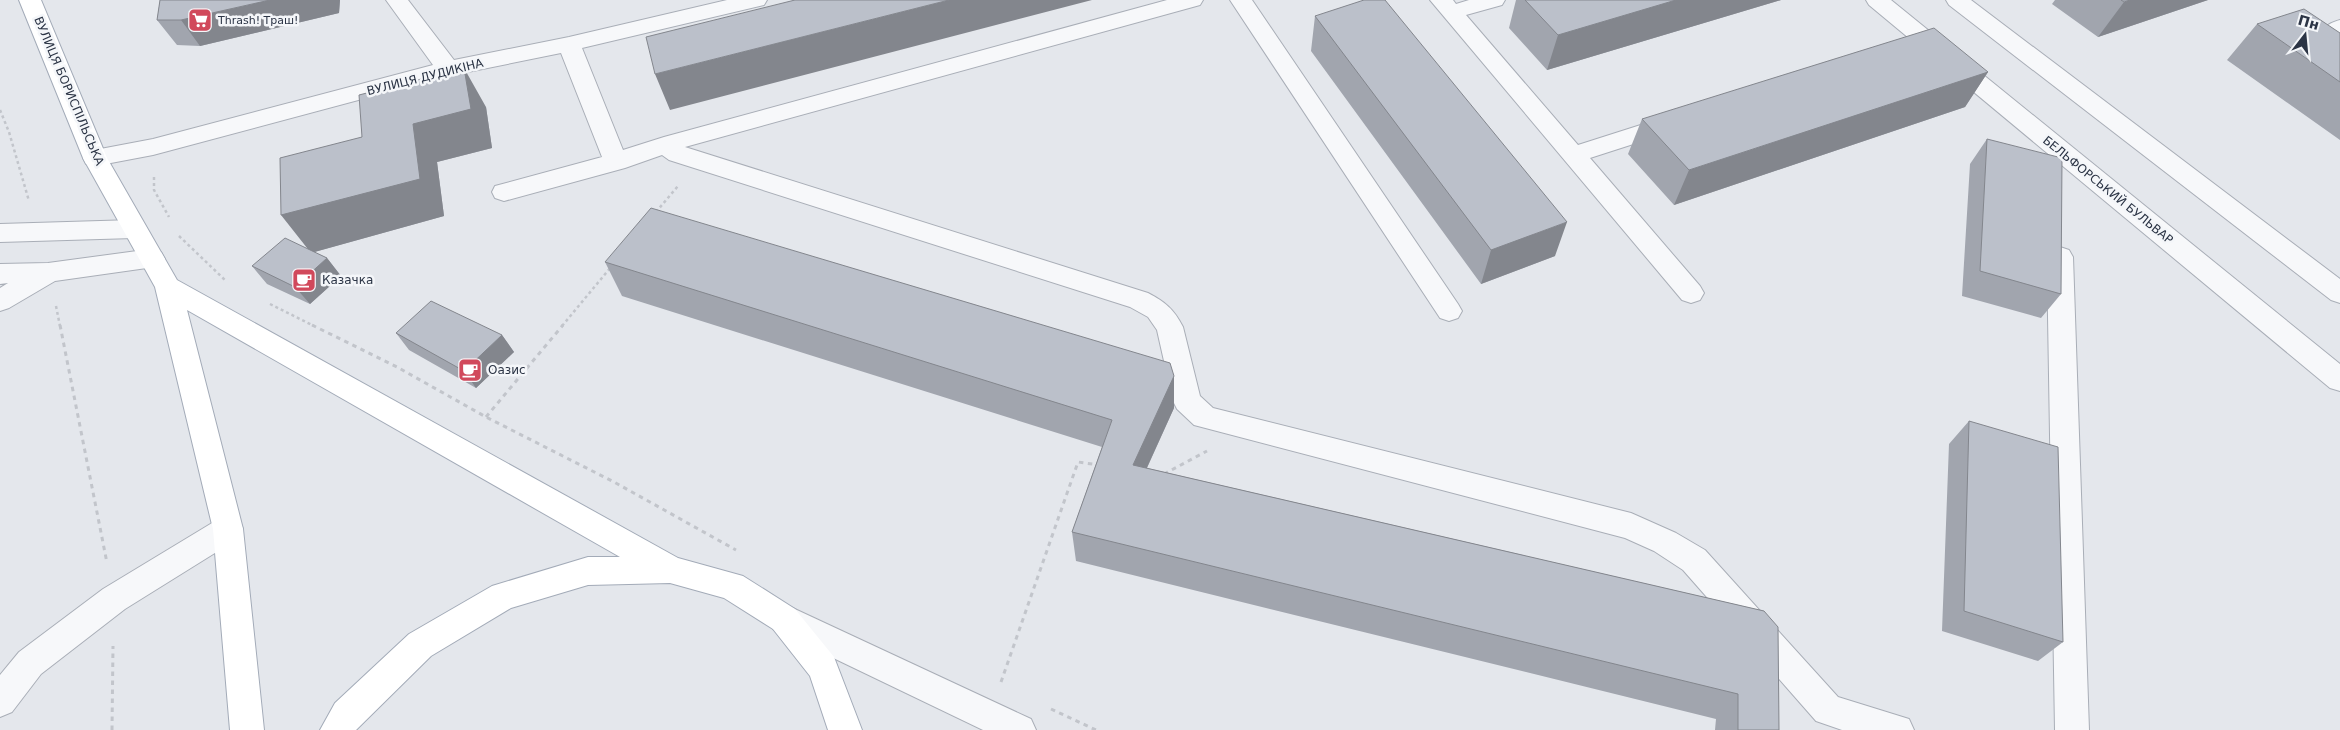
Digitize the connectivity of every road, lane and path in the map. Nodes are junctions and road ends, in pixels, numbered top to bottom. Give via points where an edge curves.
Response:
1 (30, 0) edge
2 (397, 0) edge
3 (756, 0) edge
4 (1192, 0) edge
5 (1241, 0) edge
6 (1494, 0) edge
7 (1877, 0) edge
8 (1958, 0) edge
9 (1447, 6) edge
10 (2340, 27) edge
11 (569, 44) junction
12 (2340, 50) edge
13 (448, 69) junction
14 (0, 110) edge
15 (1697, 115) edge
16 (664, 146) junction
17 (153, 147) junction
18 (1574, 155) junction
19 (95, 158) junction
20 (699, 160) junction
21 (616, 162) junction
22 (504, 192) dead end
23 (655, 213) edge
24 (171, 221) dead end
25 (134, 228) junction
26 (175, 229) dead end
27 (37, 232) junction
28 (0, 233) edge
29 (2059, 234) edge
30 (152, 259) junction
31 (611, 266) edge
32 (49, 272) junction
33 (0, 274) edge
34 (226, 281) dead end
35 (168, 287) junction
36 (1691, 293) dead end
37 (2340, 293) edge
38 (261, 299) dead end
39 (0, 301) edge
40 (1449, 311) dead end
41 (2340, 380) edge
42 (486, 417) junction
43 (1249, 428) junction
44 (1105, 467) edge
45 (1160, 476) edge
46 (228, 529) junction
47 (744, 554) dead end
48 (671, 570) junction
49 (114, 599) junction
50 (784, 619) junction
51 (1008, 688) dead end
52 (0, 701) edge
53 (1044, 705) dead end
54 (112, 730) edge
55 (247, 730) edge
56 (337, 730) edge
57 (846, 730) edge
58 (1019, 730) edge
59 (1096, 730) edge
60 (1897, 730) edge
61 (2072, 730) edge

1 - 19 main road, ВУЛИЦЯ БОРИСПІЛЬСЬКА
2 - 13 street
3 - 11 street, ВУЛИЦЯ ДУДИКІНА
4 - 16 street
5 - 40 street
6 - 9 street
7 - 41 street, БЕЛЬФОРСЬКИЙ БУЛЬВАР
8 - 37 street
9 - 18 street
10 - 12 street via 2330,35 2330,41
11 - 13 street, ВУЛИЦЯ ДУДИКІНА
11 - 21 street
13 - 17 street, ВУЛИЦЯ ДУДИКІНА
14 - 27 path via 10,132
15 - 18 street
16 - 20 street
16 - 21 street
17 - 19 street, ВУЛИЦЯ ДУДИКІНА
17 - 24 path via 154,190
18 - 36 street
19 - 25 main road, ВУЛИЦЯ БОРИСПІЛЬСЬКА
20 - 23 path
20 - 43 street via 1139,300 1157,310 1170,327 1187,401 1204,417
21 - 22 street
25 - 27 street
25 - 30 main road, ВУЛИЦЯ БОРИСПІЛЬСЬКА
26 - 34 path via 179,237
27 - 28 street
29 - 61 street
30 - 32 street
30 - 35 main road, ВУЛИЦЯ БОРИСПІЛЬСЬКА
31 - 42 path
32 - 33 street
32 - 39 street
32 - 49 path
35 - 46 main road, ВУЛИЦЯ БОРИСПІЛЬСЬКА
35 - 48 main road
38 - 42 path via 397,367
42 - 47 path via 614,482
43 - 45 path
43 - 60 street via 1631,526 1694,560 1828,710
44 - 51 path via 1078,462 1000,684
46 - 49 street
46 - 55 main road, ВУЛИЦЯ БОРИСПІЛЬСЬКА
48 - 50 main road via 732,586
48 - 56 main road via 588,571 503,596 420,645 348,714
49 - 52 street via 30,663
49 - 54 path
50 - 57 main road via 823,668
50 - 58 street
53 - 59 path

